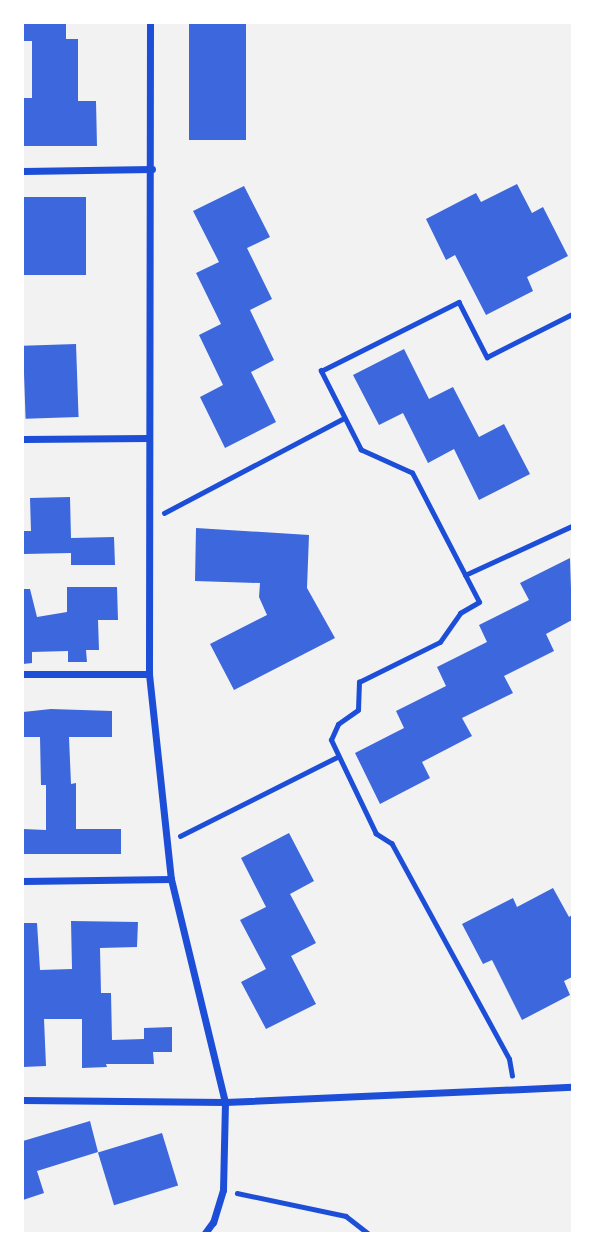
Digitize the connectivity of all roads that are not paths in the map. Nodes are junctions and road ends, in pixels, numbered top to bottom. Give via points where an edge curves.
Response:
1 (150, 23) edge
2 (152, 169) junction
3 (23, 171) edge
4 (148, 438) junction
5 (23, 439) edge
6 (23, 674) edge
7 (149, 674) junction
8 (171, 879) junction
9 (23, 881) edge
10 (572, 1087) edge
11 (23, 1100) edge
12 (225, 1102) junction
13 (205, 1233) edge

1 - 2 street
2 - 3 street
2 - 4 street
4 - 5 street
4 - 7 street
6 - 7 street
7 - 8 street
8 - 9 street
8 - 12 street
10 - 12 street
11 - 12 street
12 - 13 street via 223,1189

